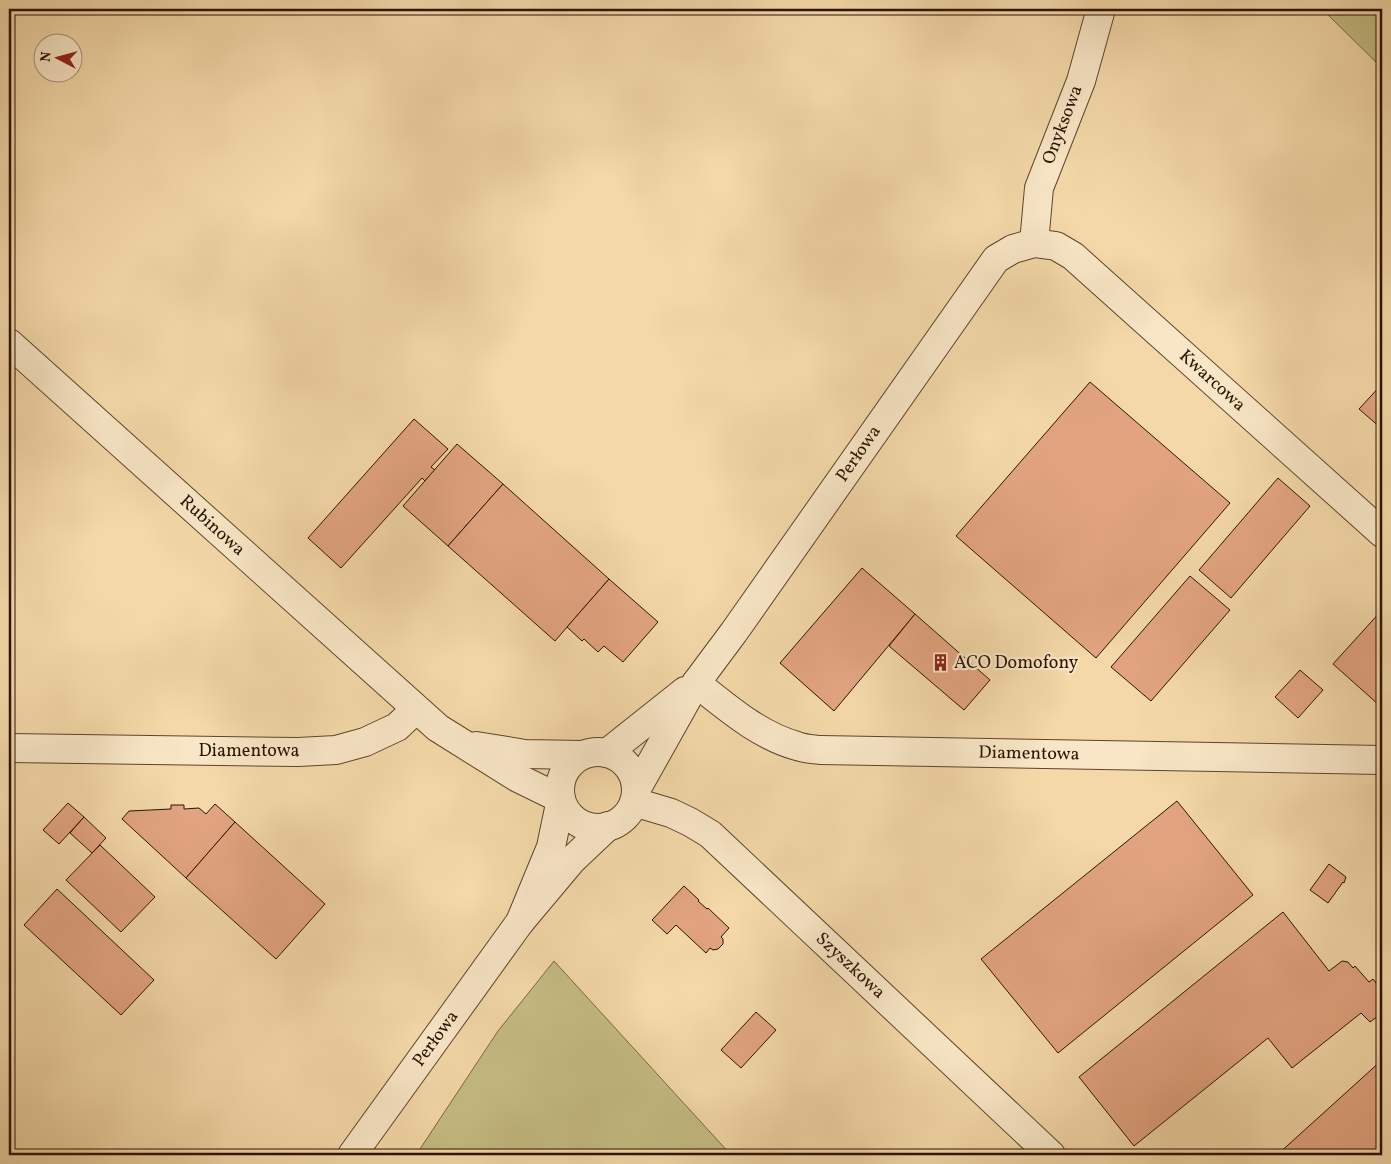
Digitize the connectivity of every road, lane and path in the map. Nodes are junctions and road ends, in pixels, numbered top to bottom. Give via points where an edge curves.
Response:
1 (1101, 9) edge
2 (1034, 243) junction
3 (9, 343) edge
4 (1382, 533) edge
5 (696, 683) junction
6 (416, 709) junction
7 (465, 744) junction
8 (9, 748) edge
9 (595, 754) junction
10 (1382, 760) edge
11 (635, 796) junction
12 (561, 799) junction
13 (608, 826) junction
14 (520, 922) junction
15 (352, 1155) edge
16 (1050, 1155) edge

1 - 2 street, Onyksowa via 1081,81 1040,188
2 - 4 street, Kwarcowa via 1056,246 1073,256
2 - 5 street, Perłowa via 1013,248 996,259
3 - 6 street, Rubinowa
5 - 9 street, Perłowa
5 - 10 street, Diamentowa via 756,729 797,746 820,750
5 - 11 street, Perłowa
6 - 7 street via 438,728
6 - 8 street, Diamentowa via 397,727 365,742 336,750
7 - 9 street via 525,754
7 - 12 street via 518,778
9 - 11 street via 619,758 628,766 634,777
9 - 12 street via 572,762 564,772 560,784
11 - 13 street via 628,813
11 - 16 street, Szyszkowa via 710,834
12 - 13 street via 573,818 583,825 595,828
12 - 14 street, Perłowa via 551,847
13 - 14 street, Perłowa via 572,860
14 - 15 street, Perłowa

